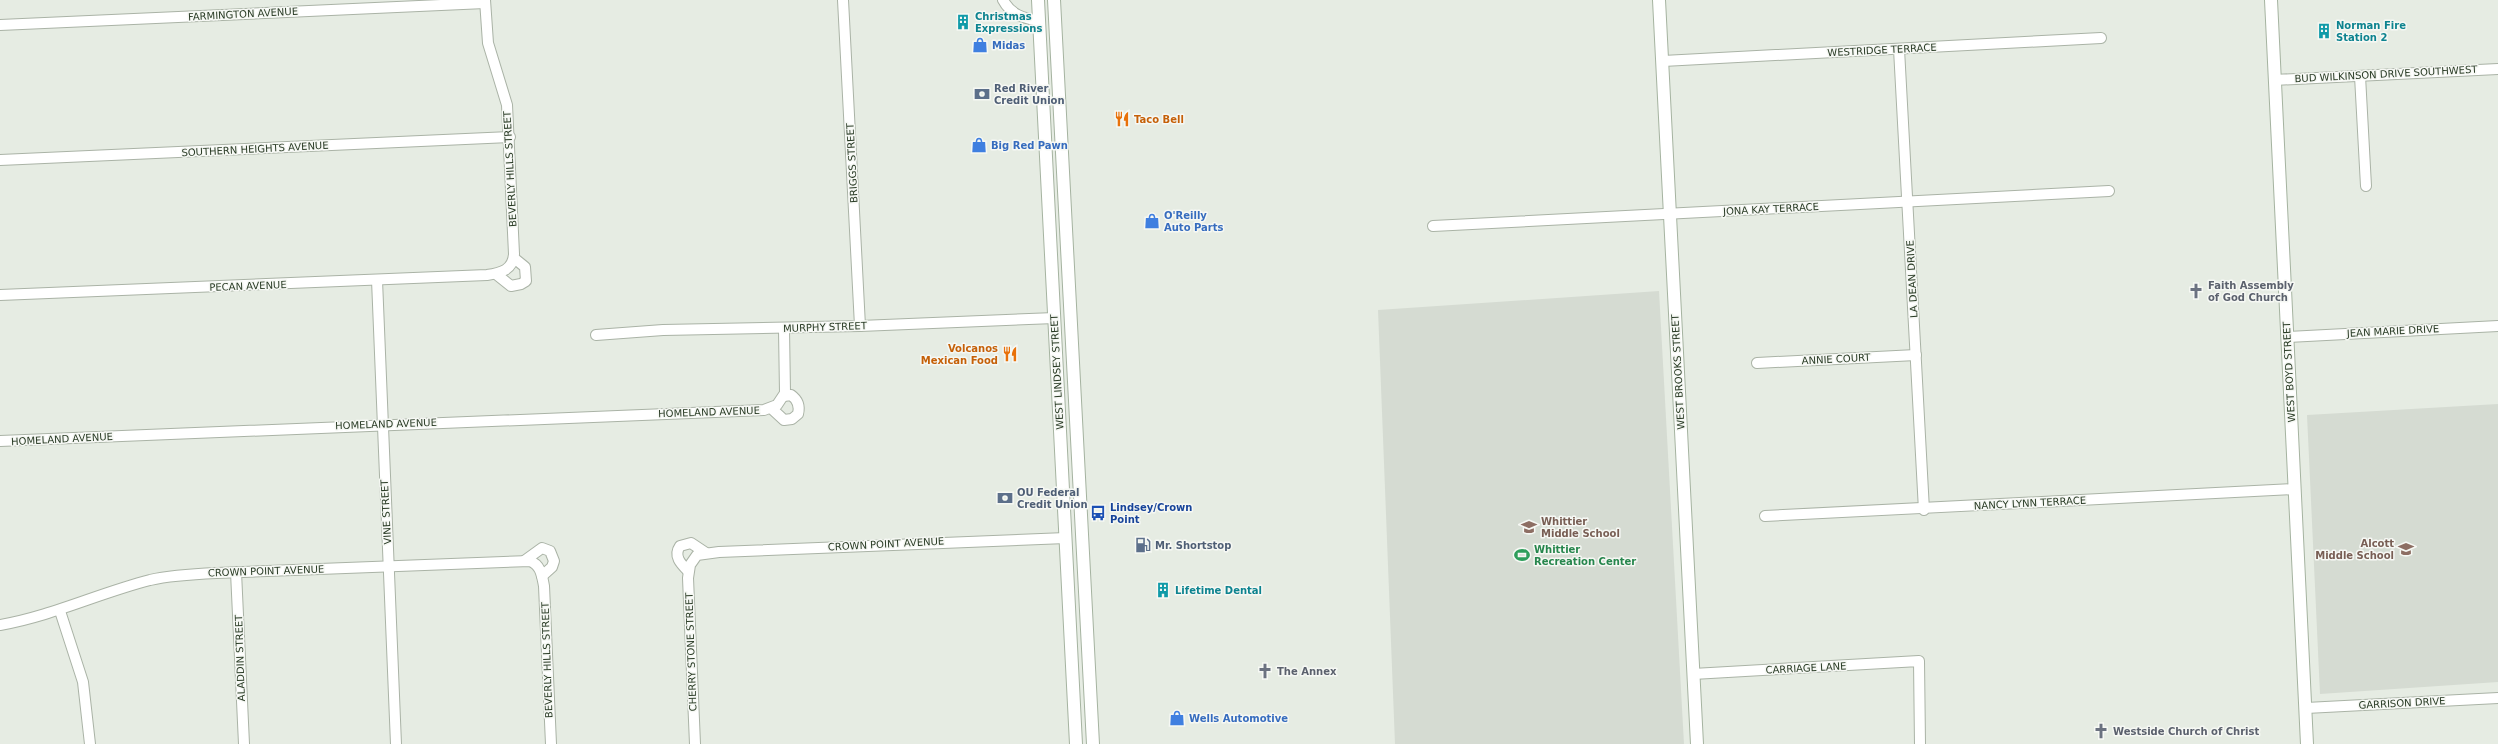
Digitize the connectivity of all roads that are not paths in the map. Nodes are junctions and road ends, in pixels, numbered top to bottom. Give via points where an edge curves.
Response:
1 (843, 0) edge
2 (1003, 0) edge
3 (1038, 0) edge
4 (1054, 0) edge
5 (1659, 0) edge
6 (2271, 0) edge
7 (485, 2) edge
8 (1039, 21) junction
9 (1055, 23) junction
10 (0, 25) edge
11 (2101, 38) dead end
12 (1899, 49) junction
13 (1663, 61) junction
14 (2498, 68) edge
15 (2360, 76) junction
16 (2274, 80) junction
17 (510, 137) junction
18 (0, 160) edge
19 (2366, 186) dead end
20 (2110, 192) dead end
21 (1908, 202) junction
22 (1670, 214) junction
23 (1433, 226) dead end
24 (514, 258) junction
25 (510, 268) joint
26 (496, 274) junction
27 (377, 280) junction
28 (1069, 282) junction
29 (1053, 283) junction
30 (0, 295) edge
31 (1055, 323) junction
32 (860, 326) junction
33 (2498, 326) edge
34 (1071, 327) junction
35 (784, 329) junction
36 (596, 335) dead end
37 (2288, 337) junction
38 (1916, 355) junction
39 (1757, 363) dead end
40 (784, 396) junction
41 (771, 408) junction
42 (382, 424) junction
43 (0, 441) edge
44 (2295, 489) junction
45 (1924, 510) junction
46 (1765, 516) dead end
47 (1066, 538) junction
48 (706, 553) junction
49 (524, 560) junction
50 (692, 561) joint
51 (389, 566) junction
52 (538, 566) joint
53 (688, 571) junction
54 (236, 572) junction
55 (542, 576) junction
56 (60, 611) junction
57 (0, 625) edge
58 (1087, 626) junction
59 (1070, 628) junction
60 (1089, 667) junction
61 (1072, 668) junction
62 (1693, 674) junction
63 (2498, 698) edge
64 (2306, 708) junction
65 (90, 744) edge
66 (244, 744) edge
67 (396, 744) edge
68 (551, 744) edge
69 (696, 744) edge
70 (1076, 744) edge
71 (1092, 744) edge
72 (1697, 744) edge
73 (1920, 744) edge
74 (2307, 744) edge

1 - 32 street, BRIGGS STREET
2 - 8 street via 1009,10 1020,17
3 - 8 street, WEST LINDSEY STREET
4 - 9 street, WEST LINDSEY STREET
5 - 13 street, WEST BROOKS STREET
6 - 16 street, WEST BOYD STREET
7 - 10 street, FARMINGTON AVENUE
7 - 17 street, BEVERLY HILLS STREET via 488,43 507,105
8 - 9 street
8 - 29 street, WEST LINDSEY STREET
9 - 28 street, WEST LINDSEY STREET
11 - 12 street, WESTRIDGE TERRACE
12 - 13 street, WESTRIDGE TERRACE
12 - 21 street, LA DEAN DRIVE
13 - 22 street, WEST BROOKS STREET
14 - 15 street, BUD WILKINSON DRIVE SOUTHWEST
15 - 16 street, BUD WILKINSON DRIVE SOUTHWEST
15 - 19 street
16 - 37 street, WEST BOYD STREET
17 - 18 street, SOUTHERN HEIGHTS AVENUE
17 - 24 street, BEVERLY HILLS STREET
20 - 21 street, JONA KAY TERRACE
21 - 22 street, JONA KAY TERRACE
21 - 38 street, LA DEAN DRIVE
22 - 23 street, JONA KAY TERRACE
22 - 62 street, WEST BROOKS STREET
24 - 25 street, BEVERLY HILLS STREET
24 - 26 street via 526,267 526,281 511,286
25 - 26 street, PECAN AVENUE
26 - 27 street, PECAN AVENUE
27 - 30 street, PECAN AVENUE
27 - 42 street, VINE STREET
28 - 29 street
28 - 34 street, WEST LINDSEY STREET
29 - 31 street, WEST LINDSEY STREET
31 - 32 street, MURPHY STREET
31 - 34 street
31 - 47 street, WEST LINDSEY STREET
32 - 35 street, MURPHY STREET
33 - 37 street, JEAN MARIE DRIVE
34 - 58 street, WEST LINDSEY STREET
35 - 36 street, MURPHY STREET via 663,330
35 - 40 street
37 - 44 street, WEST BOYD STREET
38 - 39 street, ANNIE COURT
38 - 45 street, LA DEAN DRIVE
40 - 41 street, HOMELAND AVENUE
40 - 41 street, HOMELAND AVENUE via 796,399 798,414 792,419 784,420
41 - 42 street, HOMELAND AVENUE
42 - 43 street, HOMELAND AVENUE
42 - 51 street, VINE STREET
44 - 45 street, NANCY LYNN TERRACE
44 - 64 street, WEST BOYD STREET
45 - 46 street, NANCY LYNN TERRACE
47 - 48 street, CROWN POINT AVENUE
47 - 59 street, WEST LINDSEY STREET
48 - 50 street, CROWN POINT AVENUE via 697,555
48 - 53 street via 692,543 680,546 677,557
49 - 51 street, CROWN POINT AVENUE
49 - 52 street, CROWN POINT AVENUE via 534,562
49 - 55 street via 542,548 550,551 554,561 552,567
50 - 53 street, CHERRY STONE STREET
51 - 54 street, CROWN POINT AVENUE
51 - 67 street, VINE STREET
52 - 55 street, BEVERLY HILLS STREET
53 - 69 street, CHERRY STONE STREET
54 - 56 street, CROWN POINT AVENUE via 152,580
54 - 66 street, ALADDIN STREET
55 - 68 street, BEVERLY HILLS STREET
56 - 57 street, CROWN POINT AVENUE
56 - 65 street via 83,682
58 - 59 street
58 - 60 street, WEST LINDSEY STREET
59 - 61 street, WEST LINDSEY STREET
60 - 61 street
60 - 71 street, WEST LINDSEY STREET
61 - 70 street, WEST LINDSEY STREET
62 - 72 street, WEST BROOKS STREET
62 - 73 street, CARRIAGE LANE via 1919,661
63 - 64 street, GARRISON DRIVE
64 - 74 street, WEST BOYD STREET

